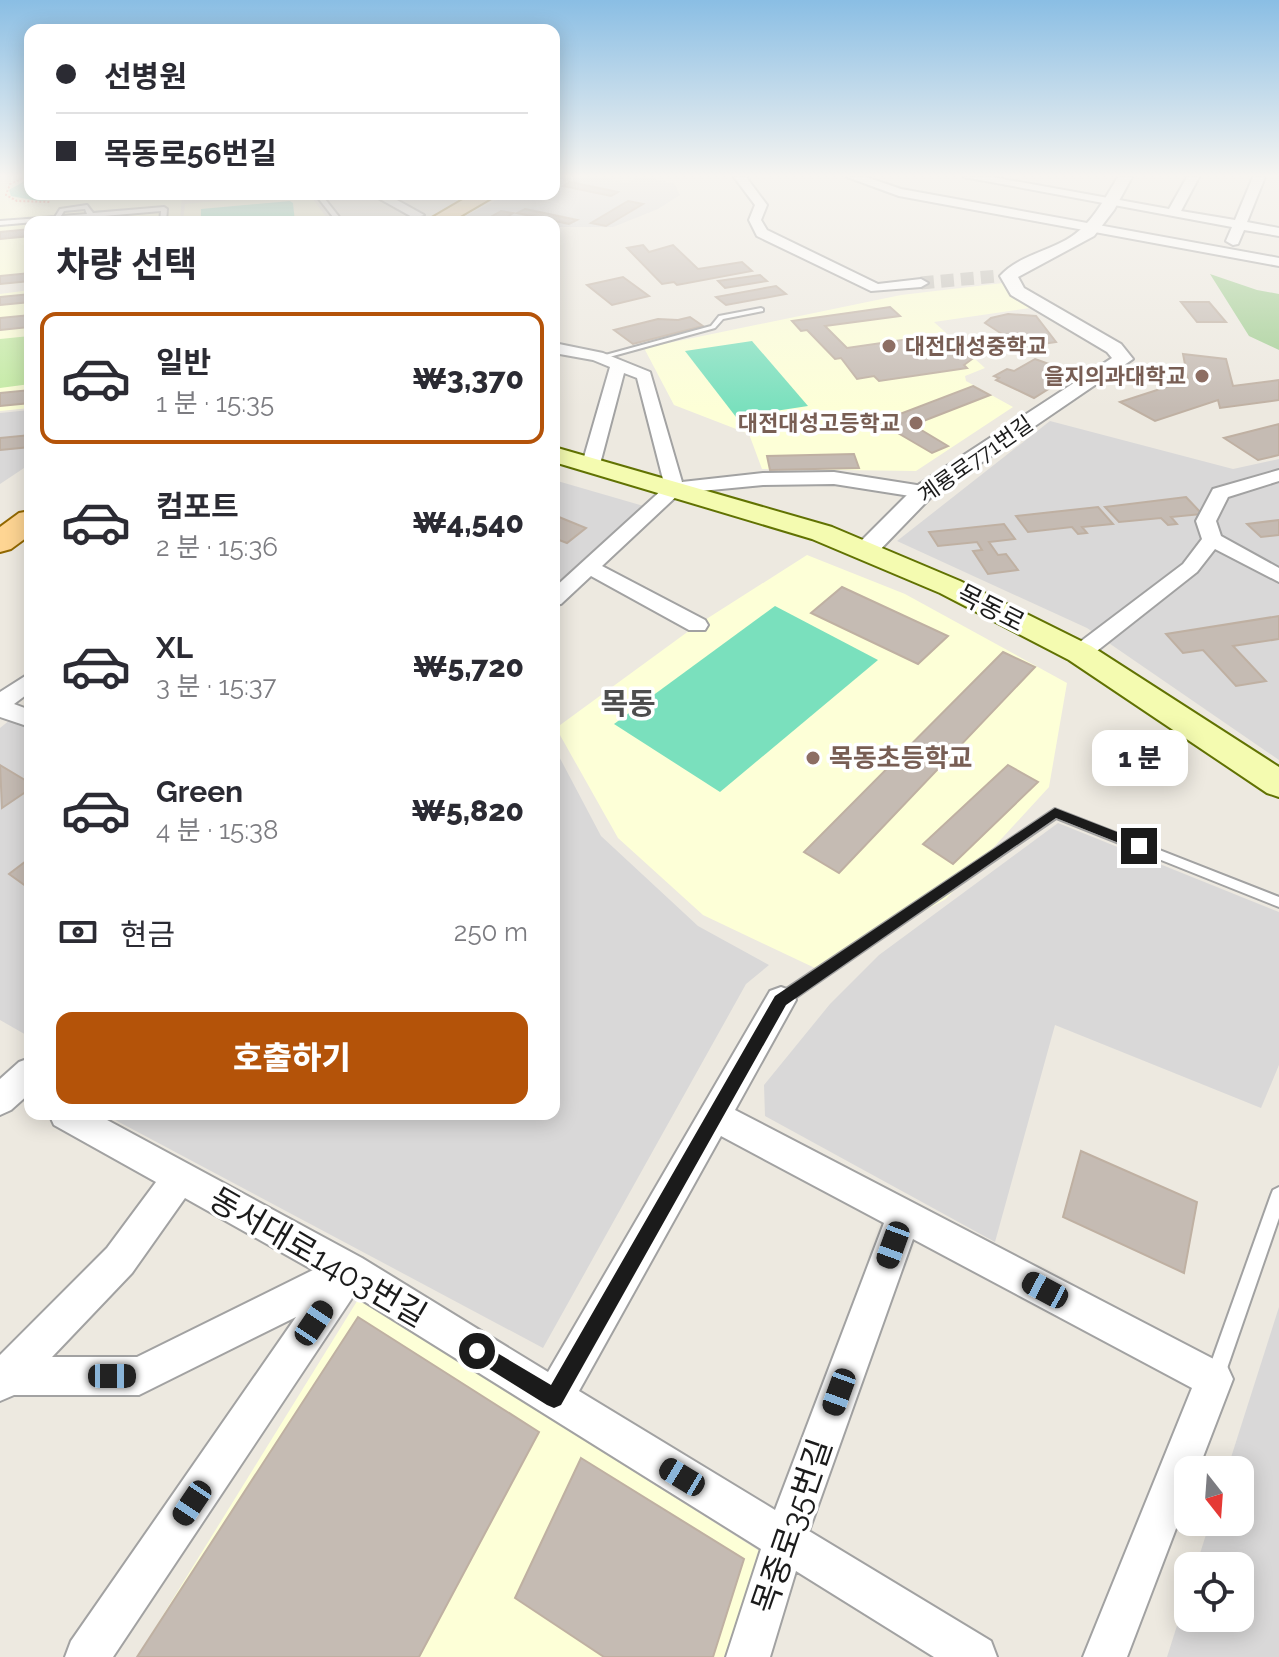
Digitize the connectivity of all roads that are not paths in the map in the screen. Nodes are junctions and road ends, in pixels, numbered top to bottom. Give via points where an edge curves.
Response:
1 (806, 254) edge
2 (1046, 254) edge
3 (1240, 254) edge
4 (1279, 262) edge
5 (921, 283) tunnel mouth
6 (761, 310) dead end
7 (560, 351) edge
8 (610, 360) junction
9 (560, 456) edge
10 (591, 464) junction
11 (1279, 475) edge
12 (675, 488) junction
13 (923, 492) junction
14 (24, 493) edge
15 (0, 510) edge
16 (24, 524) edge
17 (1212, 539) junction
18 (0, 542) edge
19 (865, 551) junction
20 (589, 567) junction
21 (1279, 576) edge
22 (560, 594) edge
23 (697, 625) dead end
24 (1080, 653) junction
25 (24, 686) edge
26 (0, 705) edge
27 (24, 716) edge
28 (1279, 784) edge
29 (1279, 902) edge
30 (781, 1000) joint
31 (714, 1116) junction
32 (76, 1120) edge
33 (179, 1176) junction
34 (1279, 1195) edge
35 (904, 1215) junction
36 (349, 1271) junction
37 (3, 1379) edge
38 (1214, 1379) junction
39 (554, 1398) junction
40 (785, 1540) junction
41 (87, 1657) edge
42 (748, 1657) edge
43 (975, 1657) edge
44 (1105, 1657) edge

1 - 5 street via 876,288
2 - 13 street, 계룡로771번길 via 1004,276 1017,291 1114,348 1123,359
3 - 4 street
6 - 8 lane via 721,317 713,327
7 - 8 street
8 - 10 street
8 - 12 street via 644,375
9 - 10 main road, 목동로
10 - 12 main road, 목동로
11 - 17 street via 1220,493 1206,521
12 - 13 street, 목동로 via 834,478
12 - 19 main road, 목동로
12 - 20 street
13 - 19 street, 계룡로771번길
14 - 15 main road
16 - 18 main road
17 - 21 street
17 - 24 street via 1190,568
19 - 24 main road, 목동로
20 - 22 street
20 - 23 street
24 - 28 main road, 목동로
25 - 26 street
26 - 27 street
29 - 30 lane via 1055,813
30 - 31 street
31 - 35 street
31 - 39 street
32 - 33 street, 동서대로1403번길
33 - 36 street, 동서대로1403번길
33 - 37 street via 118,1266
34 - 38 lane
35 - 38 street
35 - 40 street, 목중로35번길
36 - 37 street via 139,1376
36 - 39 street, 동서대로1403번길
36 - 41 street
38 - 44 street
39 - 40 street, 동서대로1403번길
40 - 42 street, 목중로35번길
40 - 43 street, 동서대로1403번길

